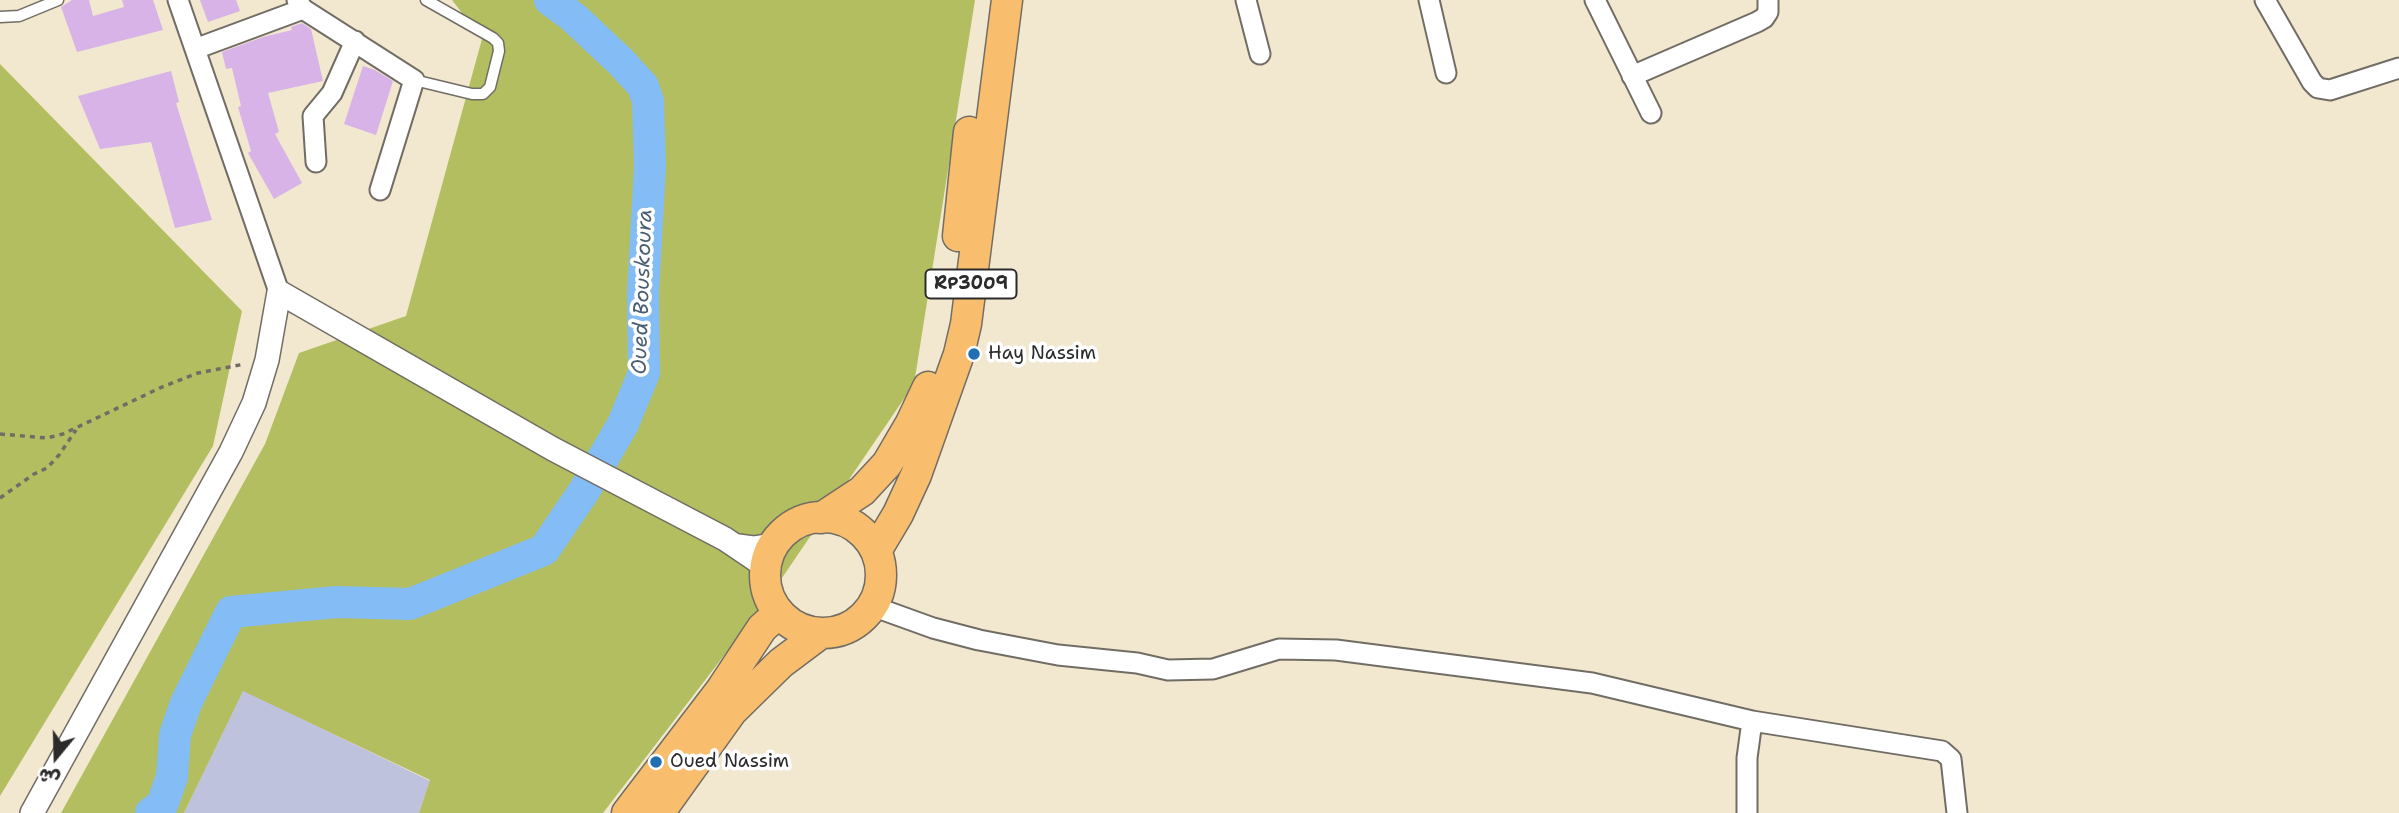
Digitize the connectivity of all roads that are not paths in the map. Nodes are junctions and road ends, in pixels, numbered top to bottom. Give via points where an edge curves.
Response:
1 (58, 0) edge
2 (178, 0) edge
3 (426, 0) edge
4 (987, 0) edge
5 (1007, 0) edge
6 (1247, 0) edge
7 (1429, 0) edge
8 (1595, 0) edge
9 (1768, 0) edge
10 (2265, 0) edge
11 (300, 4) edge
12 (0, 17) edge
13 (355, 41) junction
14 (195, 49) junction
15 (1260, 54) dead end
16 (2399, 68) edge
17 (1446, 73) dead end
18 (1632, 76) junction
19 (414, 80) junction
20 (1651, 113) dead end
21 (316, 162) dead end
22 (380, 190) dead end
23 (279, 292) junction
24 (821, 517) junction
25 (876, 551) junction
26 (769, 556) junction
27 (872, 606) junction
28 (779, 613) junction
29 (821, 633) junction
30 (1752, 721) junction
31 (32, 813) edge
32 (626, 813) edge
33 (659, 813) edge
34 (1747, 813) edge
35 (1957, 813) edge

1 - 12 lane via 19,16
2 - 14 street
3 - 19 lane via 493,38 499,51 491,87 482,94
4 - 24 main road, RP3009 via 951,306 935,371 887,464 862,491
5 - 25 main road, RP3009 via 959,354 916,475
6 - 15 street
7 - 17 street
8 - 18 street
9 - 18 street via 1768,12 1757,22
10 - 16 street via 2318,88 2330,90
11 - 13 street
11 - 14 street
13 - 19 street
13 - 21 street via 332,93 313,116
14 - 23 street
18 - 20 street
19 - 22 street
23 - 26 street via 553,449 738,546
23 - 31 street via 267,360 254,403 231,452
24 - 25 main road via 853,526
24 - 26 main road, RP3009 via 793,525
25 - 27 main road via 881,579
26 - 28 main road via 765,582
27 - 29 main road via 845,629
27 - 30 street via 979,640 1168,670 1213,669 1279,649 1336,650 1592,684
28 - 29 main road via 798,628
28 - 32 main road via 762,628 721,691
29 - 33 main road via 781,663 732,711
30 - 34 street
30 - 35 street via 1942,751 1951,759

